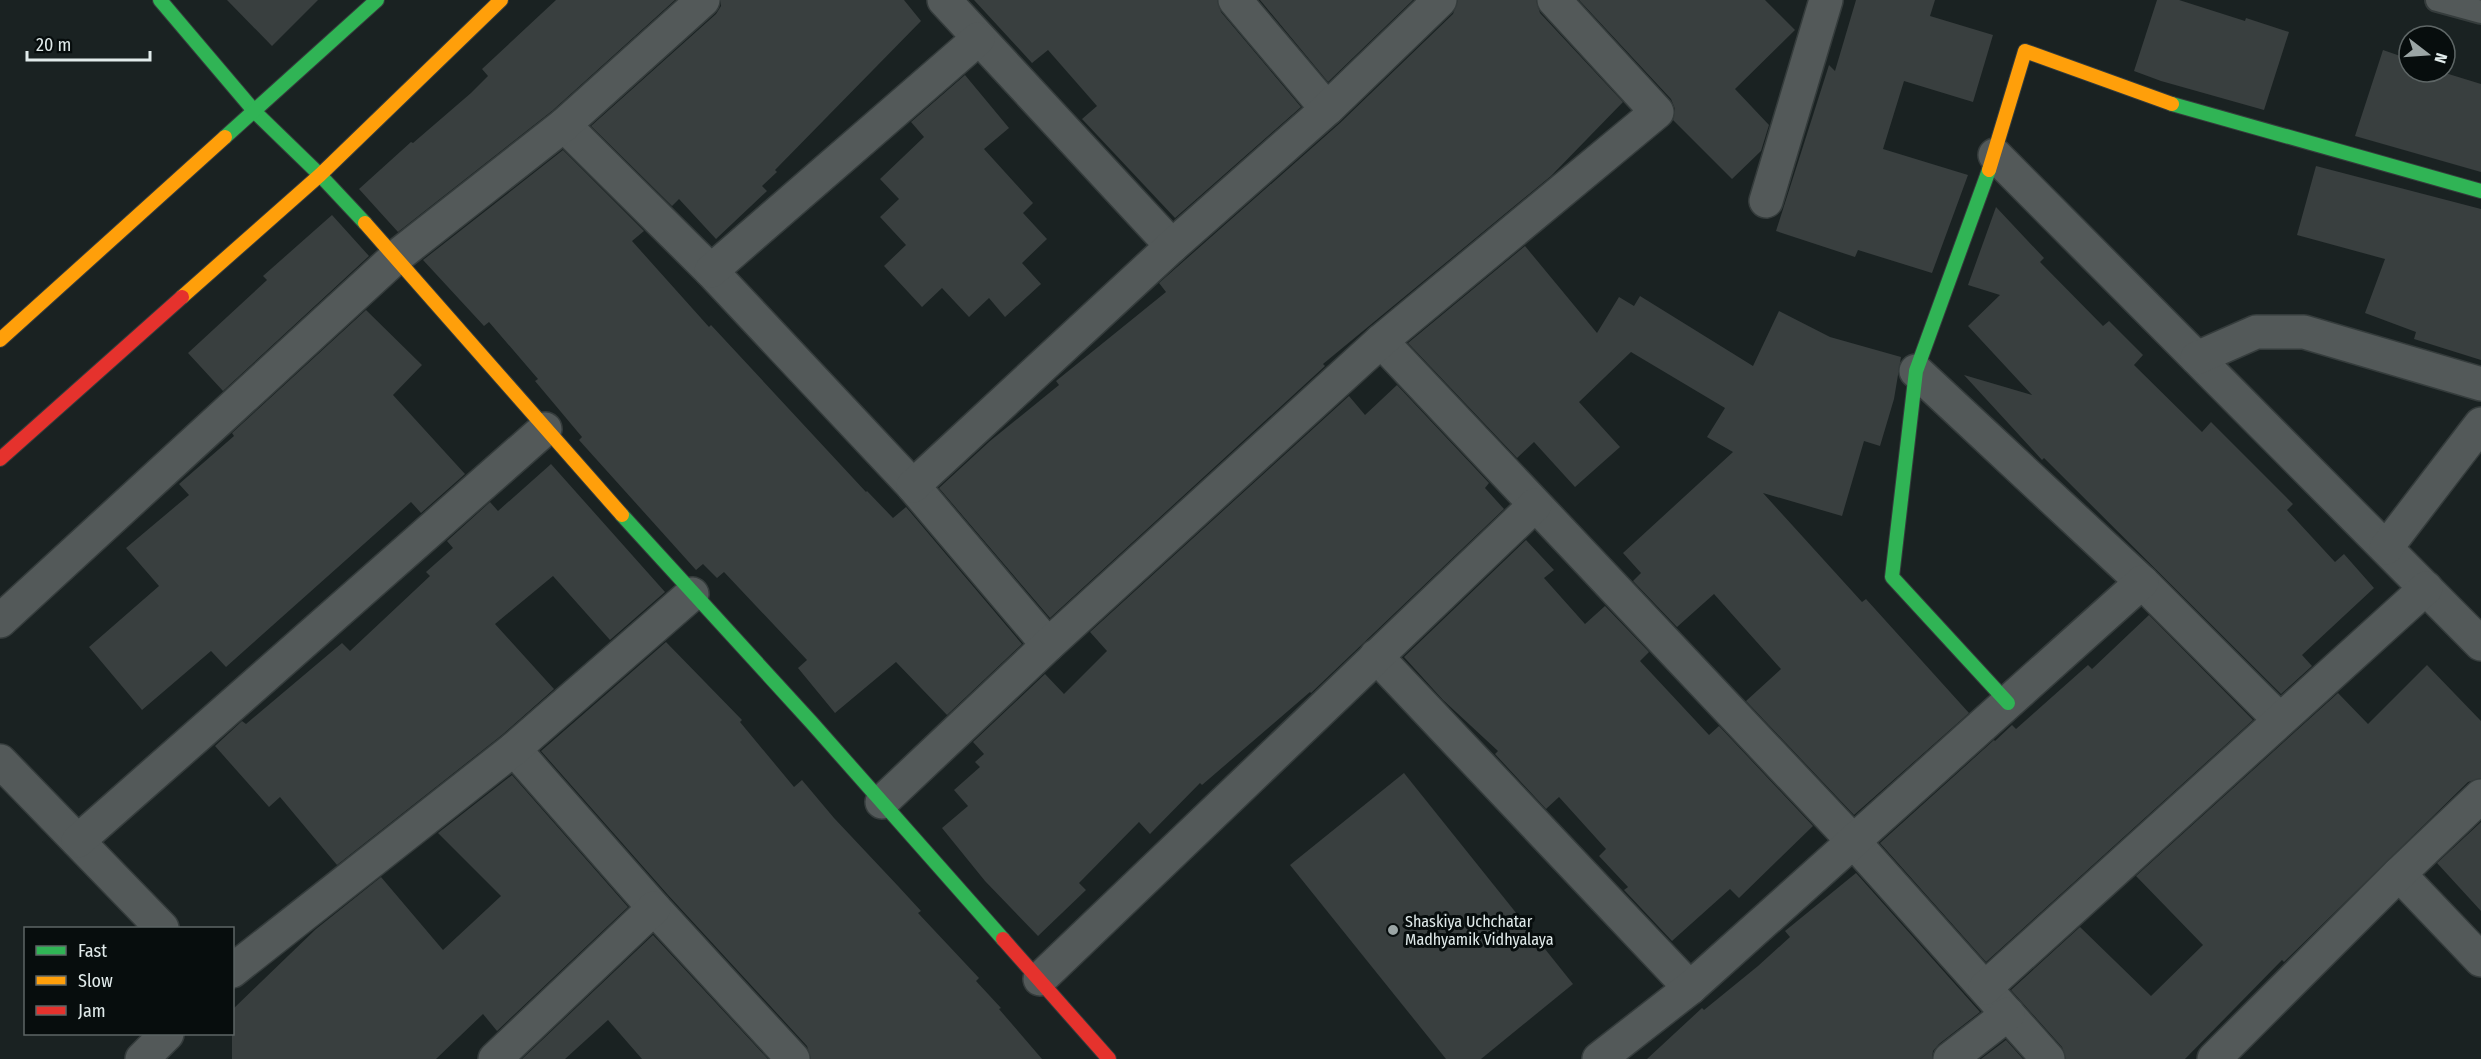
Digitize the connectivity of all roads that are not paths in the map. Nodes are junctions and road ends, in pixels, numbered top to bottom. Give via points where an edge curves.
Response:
1 (160, 0) edge
2 (377, 0) edge
3 (501, 0) edge
4 (703, 0) edge
5 (944, 0) edge
6 (1235, 0) edge
7 (1440, 0) edge
8 (1554, 0) edge
9 (2437, 0) edge
10 (1818, 5) edge
11 (2481, 12) edge
12 (978, 39) junction
13 (1327, 109) junction
14 (255, 112) junction
15 (564, 125) junction
16 (1995, 155) junction
17 (320, 176) junction
18 (2481, 191) edge
19 (1766, 201) dead end
20 (1172, 246) junction
21 (396, 257) junction
22 (711, 271) junction
23 (0, 340) edge
24 (1381, 341) junction
25 (2197, 358) junction
26 (1916, 371) junction
27 (2481, 384) edge
28 (2481, 424) edge
29 (545, 429) junction
30 (0, 459) edge
31 (913, 486) junction
32 (1535, 505) junction
33 (2386, 548) junction
34 (2142, 582) junction
35 (2426, 588) junction
36 (692, 594) junction
37 (0, 621) edge
38 (2481, 644) edge
39 (1048, 645) junction
40 (1376, 656) junction
41 (2008, 703) junction
42 (2280, 720) junction
43 (514, 749) junction
44 (0, 761) edge
45 (2481, 796) edge
46 (882, 802) junction
47 (78, 841) junction
48 (1853, 841) junction
49 (2399, 874) junction
50 (654, 908) junction
51 (161, 927) edge
52 (2481, 960) edge
53 (234, 969) edge
54 (1040, 979) junction
55 (1690, 988) junction
56 (1985, 988) junction
57 (2008, 1014) junction
58 (166, 1035) edge
59 (504, 1056) edge
60 (142, 1059) edge
61 (793, 1059) edge
62 (1109, 1059) edge
63 (1599, 1059) edge
64 (1950, 1059) edge
65 (2048, 1059) edge
66 (2214, 1059) edge

1 - 14 street
2 - 14 street
3 - 17 street
4 - 15 street
5 - 12 street
6 - 13 street
7 - 13 street
8 - 24 street via 1657,112
9 - 11 lane
10 - 19 street
12 - 20 street
12 - 22 street
13 - 20 street
14 - 17 street
14 - 23 street
15 - 21 street
15 - 22 street
16 - 18 street via 2025,51 2155,99
16 - 25 street
16 - 26 street
17 - 21 street
17 - 30 street
20 - 31 street
21 - 29 street
21 - 37 street
22 - 31 street
24 - 32 street
24 - 39 street
25 - 27 street via 2256,332 2304,332
25 - 33 street
26 - 34 street
26 - 41 street via 1892,577
28 - 33 street
29 - 36 street
29 - 47 street
31 - 39 street
32 - 40 street
32 - 48 street
33 - 35 street
34 - 41 street
34 - 42 street
35 - 38 street
35 - 42 street
36 - 43 street
36 - 46 street
39 - 46 street
40 - 54 street
40 - 55 street
41 - 48 street
42 - 56 street
43 - 50 street
43 - 53 street
44 - 47 street
45 - 49 street
46 - 54 street
47 - 51 street
48 - 55 street
48 - 56 street
49 - 52 street
49 - 66 street
50 - 59 street
50 - 61 street
54 - 62 street
55 - 63 street
56 - 57 street
57 - 64 street
57 - 65 street
58 - 60 street

